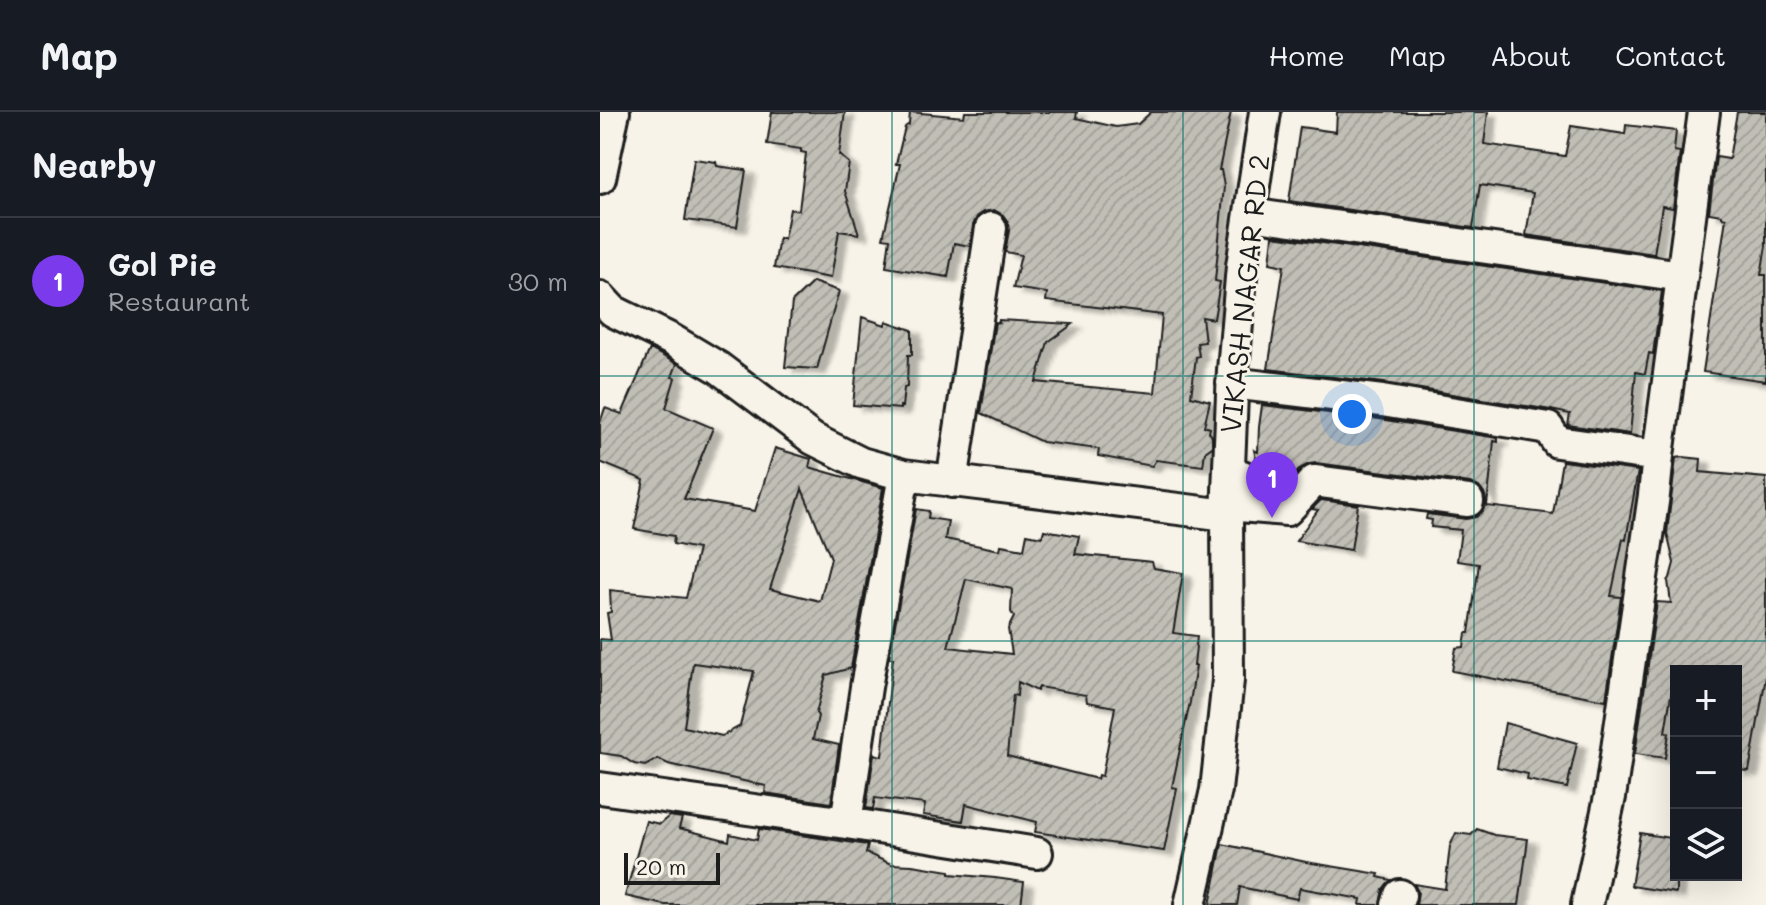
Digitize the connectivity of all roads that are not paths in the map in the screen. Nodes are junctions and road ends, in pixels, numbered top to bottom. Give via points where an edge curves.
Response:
1 (614, 112) edge
2 (1265, 112) edge
3 (1704, 112) edge
4 (600, 178) edge
5 (1250, 214) junction
6 (991, 228) dead end
7 (1682, 276) junction
8 (600, 297) edge
9 (1232, 383) junction
10 (1658, 456) junction
11 (904, 475) junction
12 (1228, 476) junction
13 (952, 482) junction
14 (1468, 501) dead end
15 (1227, 515) junction
16 (600, 788) edge
17 (846, 823) junction
18 (1037, 853) dead end
19 (1190, 905) edge
20 (1587, 905) edge

1 - 4 street
2 - 5 street, VIKASH NAGAR RD 2
3 - 7 street
5 - 7 street
5 - 9 street, VIKASH NAGAR RD 2
6 - 13 street
7 - 10 street
8 - 11 street via 613,311 719,368 813,439 861,463
9 - 10 street via 1548,428 1557,442
9 - 12 street, VIKASH NAGAR RD 2
10 - 20 street via 1610,797
11 - 13 street
11 - 17 street
12 - 14 street via 1242,476 1239,506 1287,510 1314,481
12 - 15 street, VIKASH NAGAR RD 2
13 - 15 street
15 - 19 street, VIKASH NAGAR RD 2 via 1228,680 1216,790
16 - 17 street
17 - 18 street

